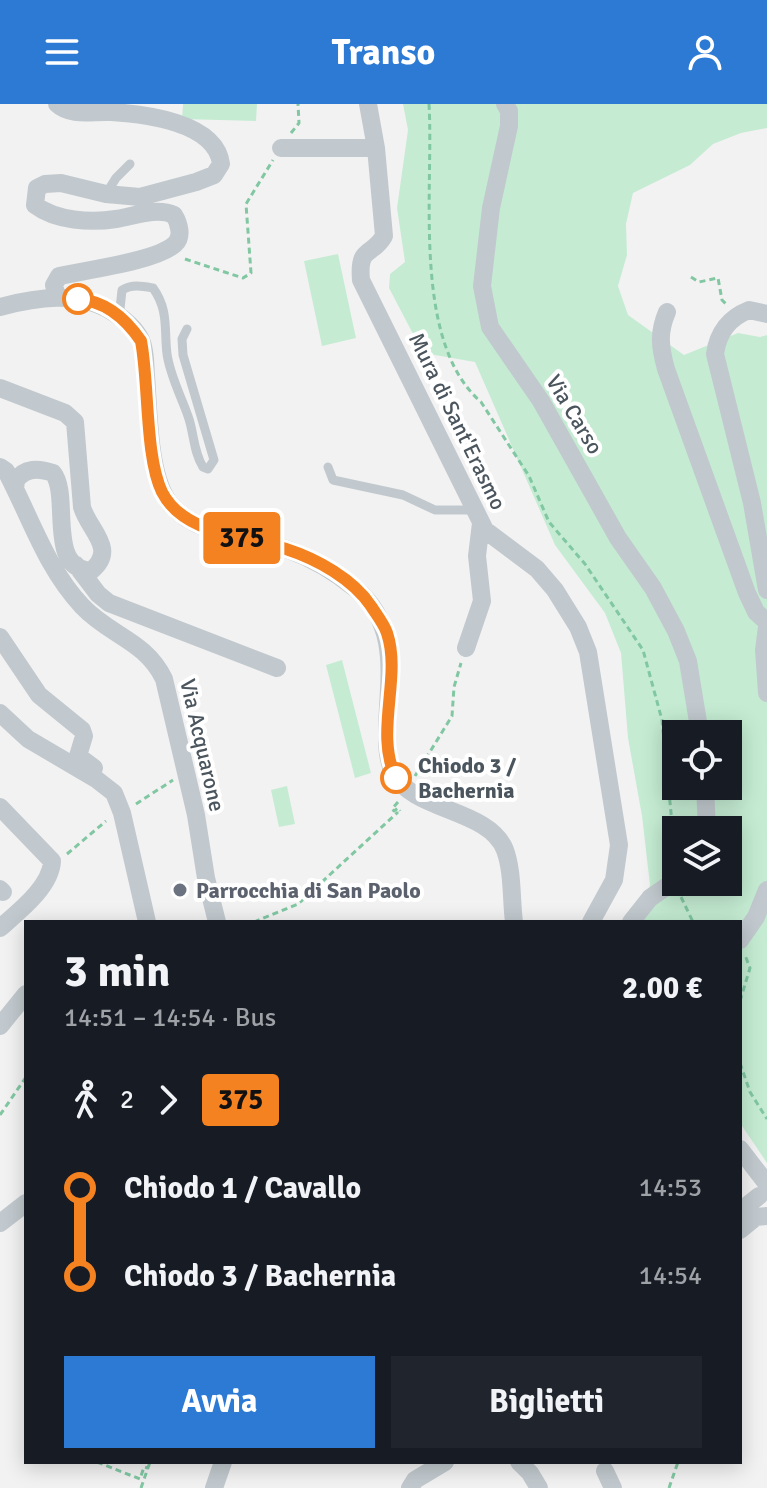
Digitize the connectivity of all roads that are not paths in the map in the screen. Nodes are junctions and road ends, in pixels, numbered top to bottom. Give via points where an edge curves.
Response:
1 (57, 104) edge
2 (368, 104) edge
3 (505, 104) edge
4 (281, 148) road end
5 (376, 148) junction
6 (130, 164) dead end
7 (106, 194) junction
8 (57, 297) junction
9 (0, 307) edge
10 (667, 312) dead end
11 (767, 314) edge
12 (124, 320) junction
13 (187, 329) dead end
14 (0, 388) edge
15 (0, 467) edge
16 (328, 467) dead end
17 (15, 489) junction
18 (478, 516) junction
19 (76, 565) junction
20 (767, 590) edge
21 (767, 624) edge
22 (0, 631) edge
23 (0, 637) edge
24 (466, 648) road end
25 (277, 668) dead end
26 (39, 671) dead end
27 (767, 693) edge
28 (0, 713) edge
29 (698, 720) edge
30 (96, 779) junction
31 (0, 807) edge
32 (662, 887) edge
33 (767, 890) edge
34 (20, 920) edge
35 (147, 920) edge
36 (216, 920) edge
37 (514, 920) edge
38 (592, 920) edge
39 (633, 920) edge
40 (0, 928) edge
41 (742, 937) edge
42 (24, 996) edge
43 (0, 1026) edge
44 (742, 1153) edge
45 (763, 1190) edge
46 (24, 1205) edge
47 (742, 1209) edge
48 (767, 1216) edge
49 (0, 1223) edge
50 (742, 1228) edge
51 (223, 1464) edge
52 (442, 1464) edge
53 (521, 1464) edge
54 (219, 1486) edge
55 (410, 1488) edge
56 (539, 1488) edge

1 - 7 street via 70,112 134,114 182,124 220,154 214,175 196,182 140,197
2 - 5 street, Mura di Sant'Erasmo
3 - 29 street, Via Carso via 509,126 491,208 482,286 490,327 541,401 676,631 688,661
4 - 5 street
5 - 18 street, Mura di Sant'Erasmo via 384,236 361,260 361,280
6 - 7 lane
7 - 8 street via 69,184 45,184 34,194 35,205 44,212 90,221 168,212 177,219 178,240 147,257 59,276 54,285
8 - 9 street
8 - 12 street via 93,300
10 - 21 street via 660,329 666,369 747,593
11 - 20 street via 749,310 731,320 715,354 752,503
12 - 13 lane via 122,290 153,288 163,305 167,355 197,455 208,469 214,460 183,355
12 - 37 street via 141,341 154,464 166,498 187,519 206,528 317,561 370,604 387,633 387,749 394,772 420,796 485,828 501,842
14 - 19 street via 65,413 75,422 79,494 85,518 104,546 91,571
15 - 17 street, Via Acquarone
16 - 18 lane via 333,480 403,495 435,510
17 - 19 street via 25,472 40,469 57,477 62,536
17 - 36 street, Via Acquarone via 46,554 80,604 145,650 164,679
18 - 24 street via 481,608
18 - 38 street, Mura di Sant'Erasmo via 494,539 537,569 555,590 588,652 619,845 614,880
19 - 25 street via 109,603
21 - 27 street
22 - 26 street
23 - 30 street via 39,695 82,730 78,756 92,765
28 - 30 street via 28,739
30 - 35 street via 114,793 122,813
31 - 34 street via 52,861 48,878
32 - 39 street
33 - 41 street
34 - 40 street
42 - 43 street
44 - 45 street
45 - 47 street
46 - 49 street
48 - 50 street
51 - 54 street
52 - 55 street
53 - 56 street

